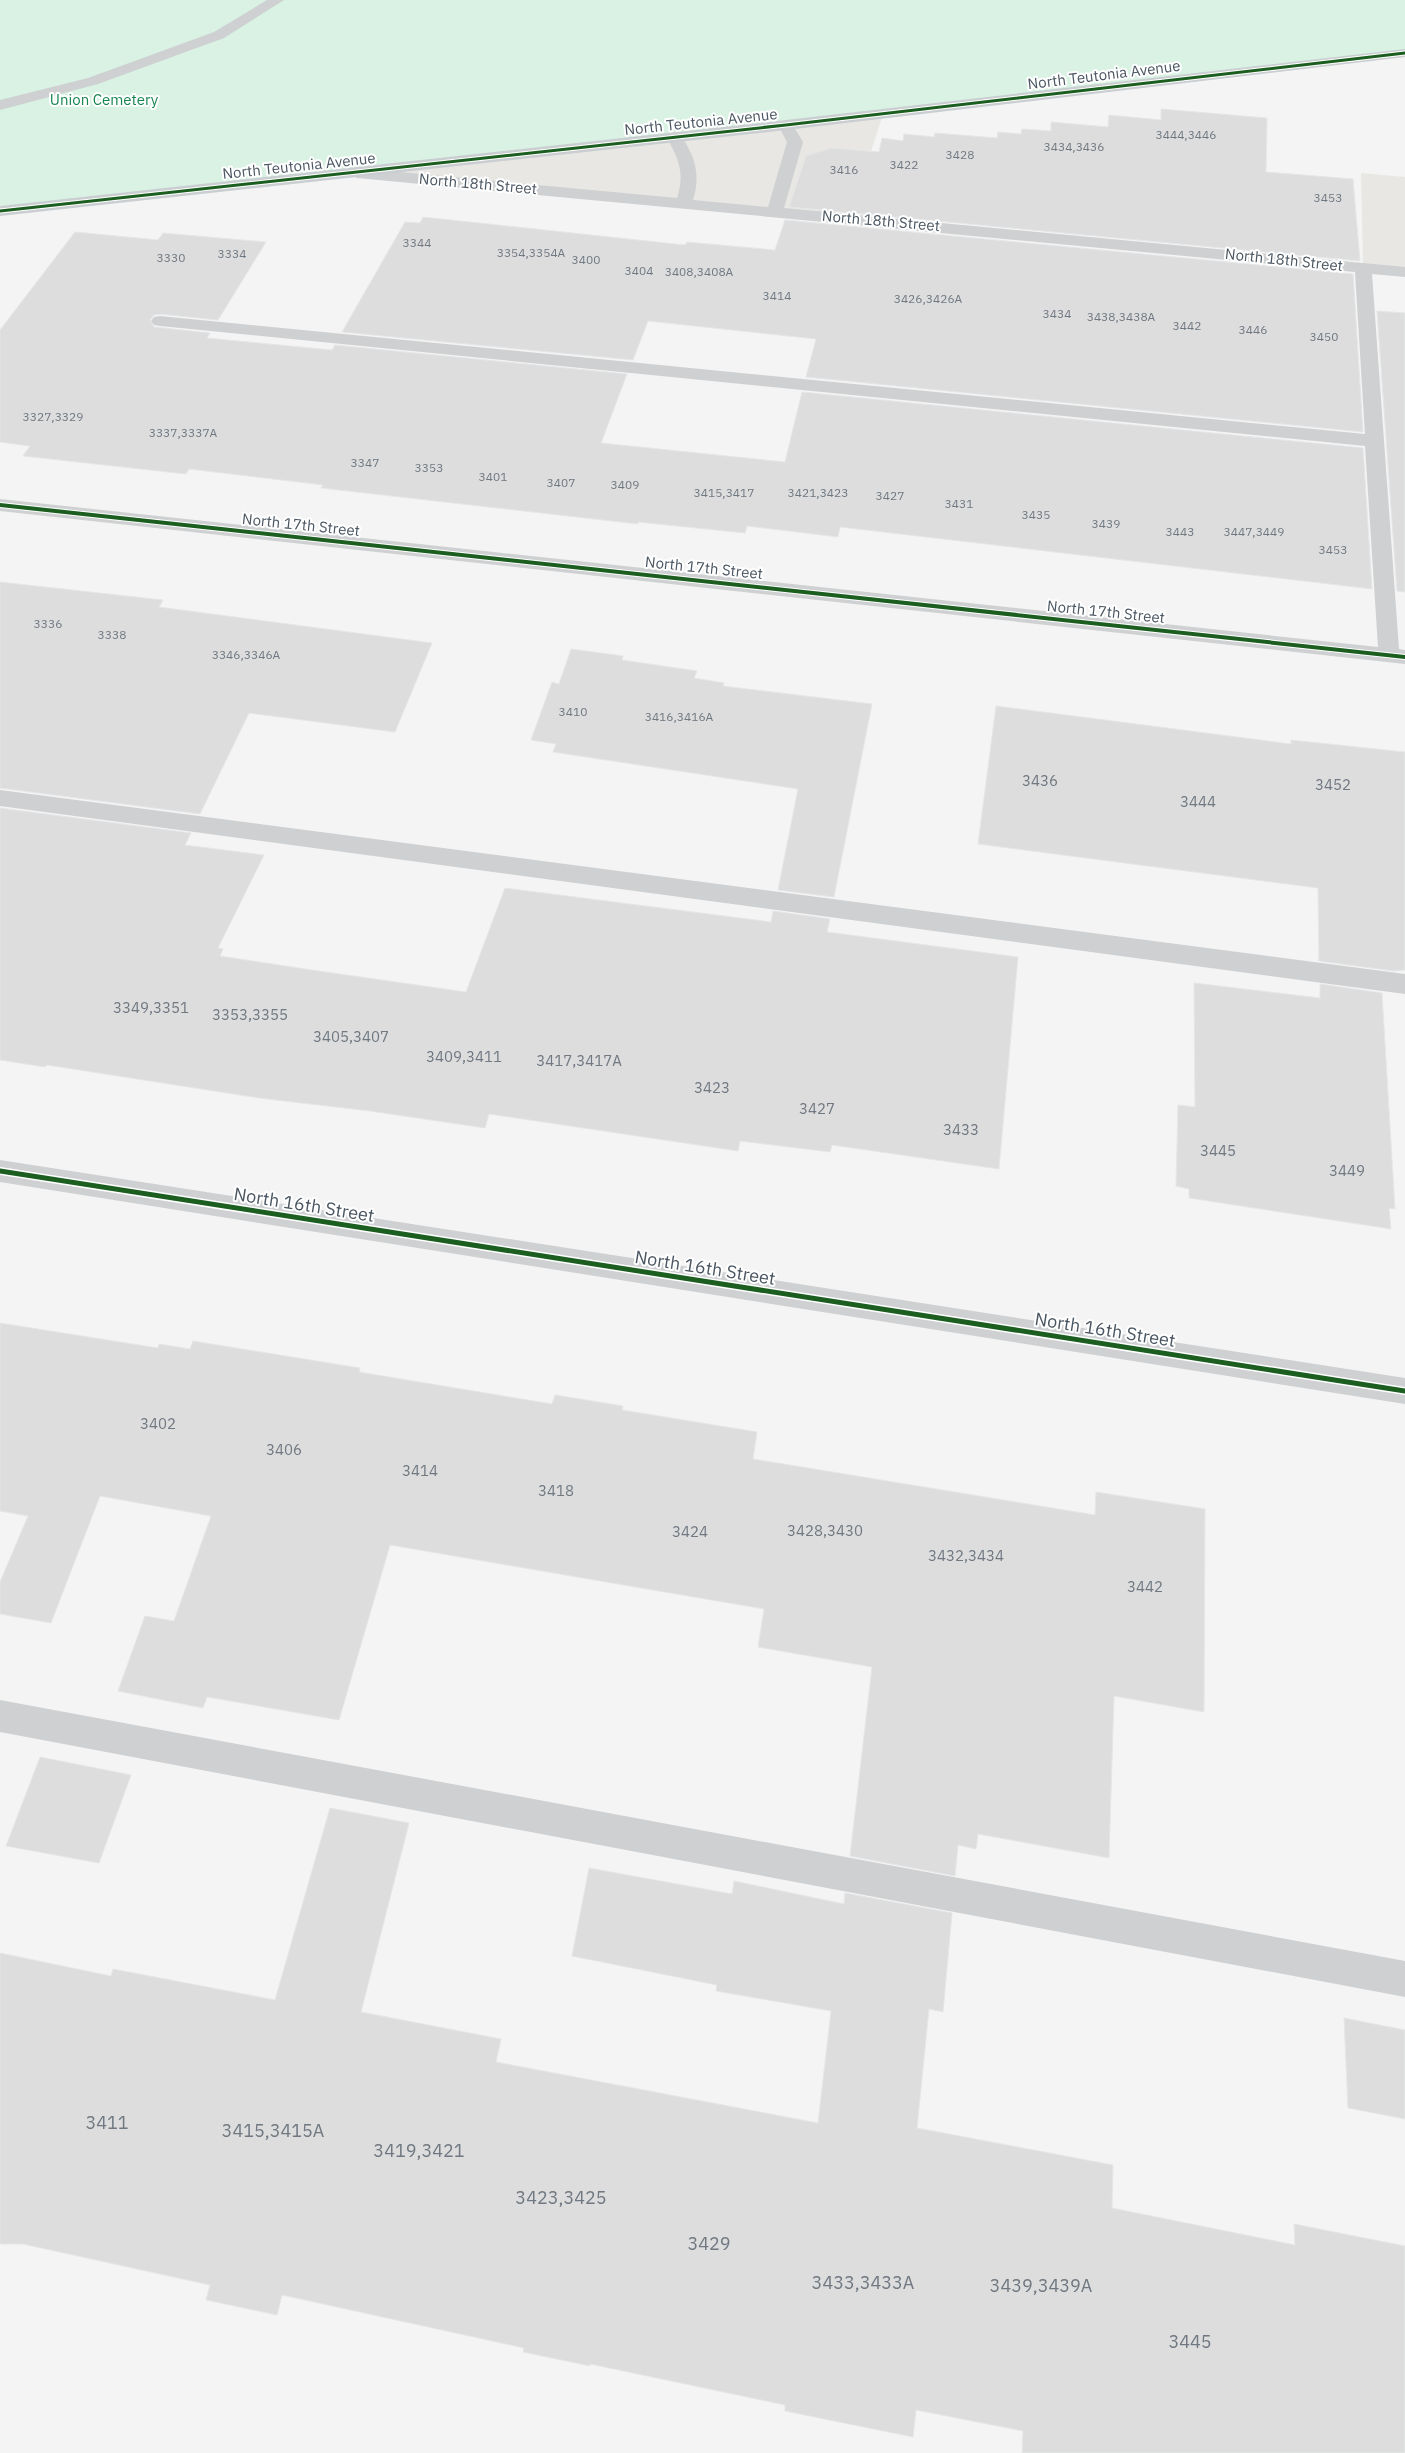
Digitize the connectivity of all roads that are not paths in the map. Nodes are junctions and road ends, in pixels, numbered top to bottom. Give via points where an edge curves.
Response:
1 (277, 0) edge
2 (1405, 52) edge
3 (0, 104) edge
4 (786, 125) junction
5 (674, 137) junction
6 (357, 173) junction
7 (684, 203) junction
8 (0, 211) edge
9 (775, 211) junction
10 (1363, 268) junction
11 (1405, 272) edge
12 (160, 321) dead end
13 (1375, 441) junction
14 (0, 505) edge
15 (1397, 656) edge
16 (0, 798) edge
17 (1405, 984) edge
18 (0, 1171) edge
19 (1405, 1391) edge
20 (0, 1716) edge
21 (1405, 1979) edge

1 - 3 street via 219,35 94,82
2 - 4 main road, North Teutonia Avenue
4 - 5 main road, North Teutonia Avenue
4 - 9 street via 795,142
5 - 6 main road, North Teutonia Avenue
5 - 7 street via 686,154 691,182
6 - 7 street, North 18th Street
6 - 8 main road, North Teutonia Avenue
7 - 9 street, North 18th Street
9 - 10 street, North 18th Street
10 - 11 street, North 18th Street
10 - 13 street
12 - 13 street
13 - 15 street
14 - 15 street, North 17th Street
16 - 17 street
18 - 19 street, North 16th Street
20 - 21 street

